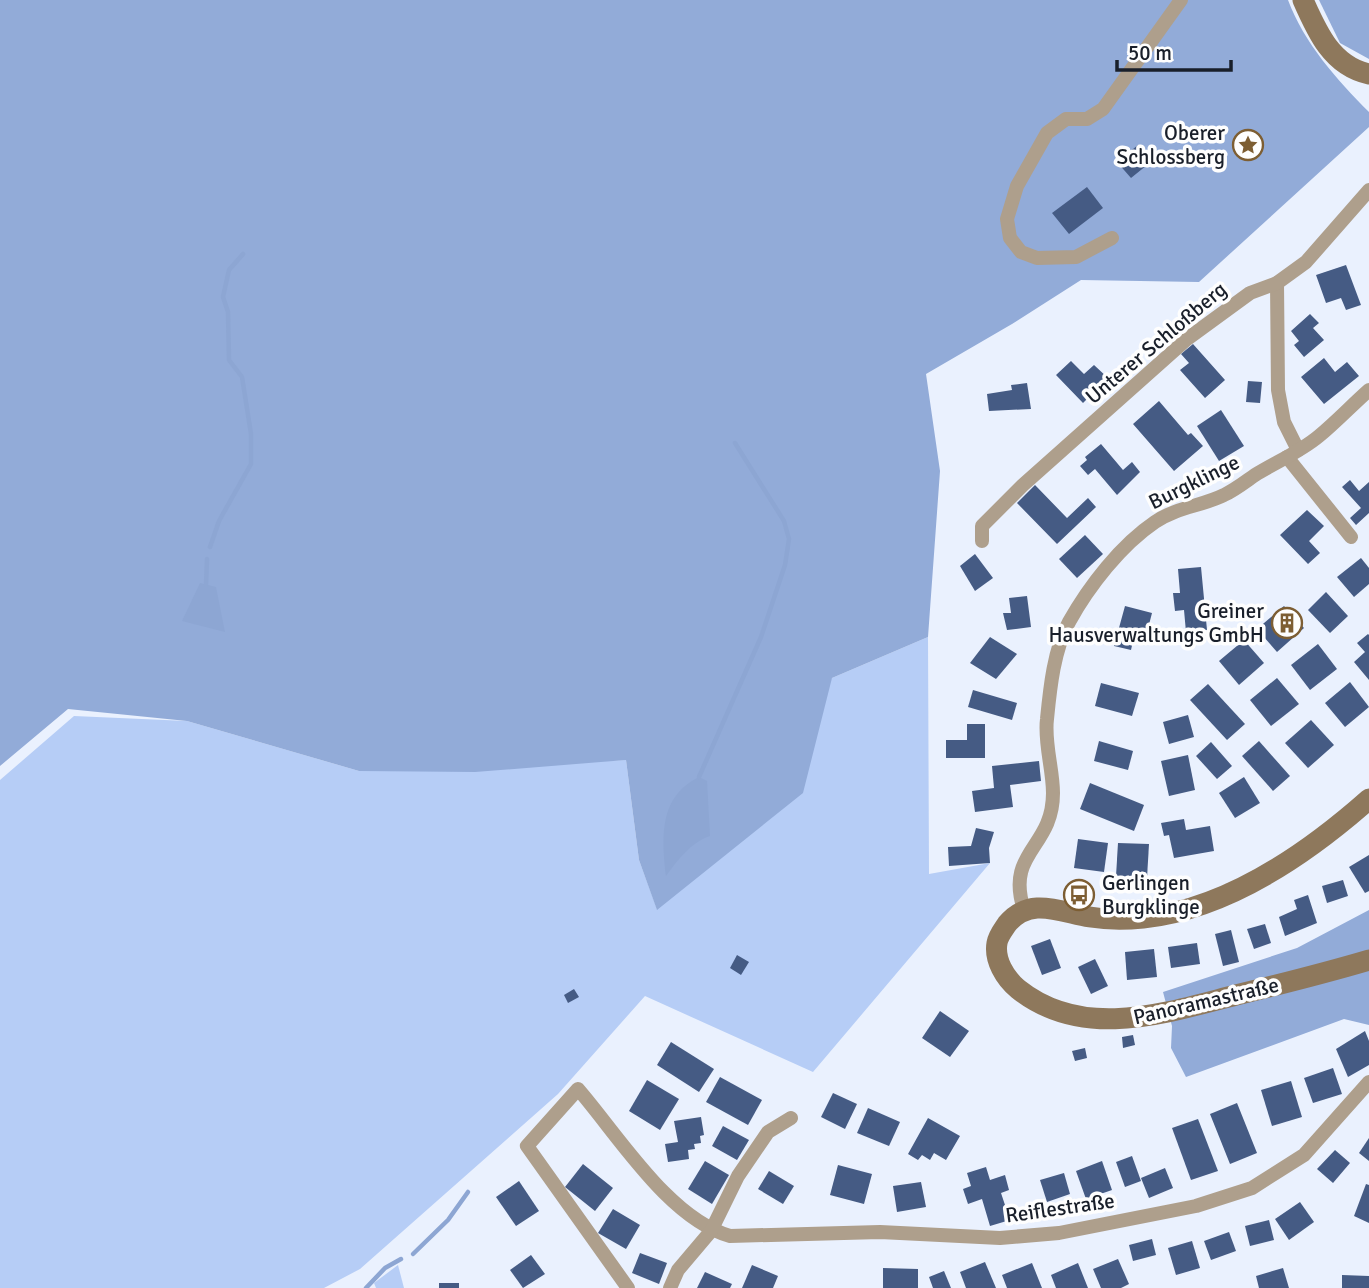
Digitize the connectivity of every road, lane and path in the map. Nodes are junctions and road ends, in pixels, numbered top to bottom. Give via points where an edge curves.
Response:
1 (1181, 0) edge
2 (1303, 0) edge
3 (1369, 74) edge
4 (1369, 190) edge
5 (1112, 238) dead end
6 (1277, 284) junction
7 (1369, 390) edge
8 (1292, 454) junction
9 (1351, 537) dead end
10 (982, 541) dead end
11 (1369, 799) edge
12 (1024, 910) junction
13 (1369, 960) edge
14 (1369, 1082) edge
15 (791, 1118) dead end
16 (710, 1231) junction
17 (628, 1288) edge
18 (670, 1288) edge

1 - 5 street via 1103,109 1087,118 1066,119 1047,133 1009,205 1010,238 1021,252 1037,258 1076,257
2 - 3 main road via 1331,51 1349,67
4 - 6 street, Unterer Schloßberg via 1328,240
6 - 8 street via 1278,390
6 - 10 street, Unterer Schloßberg via 1250,293 1187,339 982,526
7 - 8 street, Burgklinge via 1317,438
8 - 9 street
8 - 12 street, Burgklinge via 1224,495 1188,505 1155,522 1111,563 1068,623 1046,723 1051,813 1044,835 1018,878
11 - 12 main road via 1275,867 1237,889 1188,908 1126,919 1047,908
12 - 13 main road, Panoramastraße via 1012,919 997,943 1004,974 1030,998 1078,1016 1129,1019 1158,1015
14 - 16 street, Reiflestraße via 1304,1155 1252,1188 1196,1206 1059,1233 1000,1238 880,1232 730,1236
15 - 16 street via 768,1132 738,1176
16 - 17 street via 644,1172 578,1088 527,1146
16 - 18 street via 678,1270

